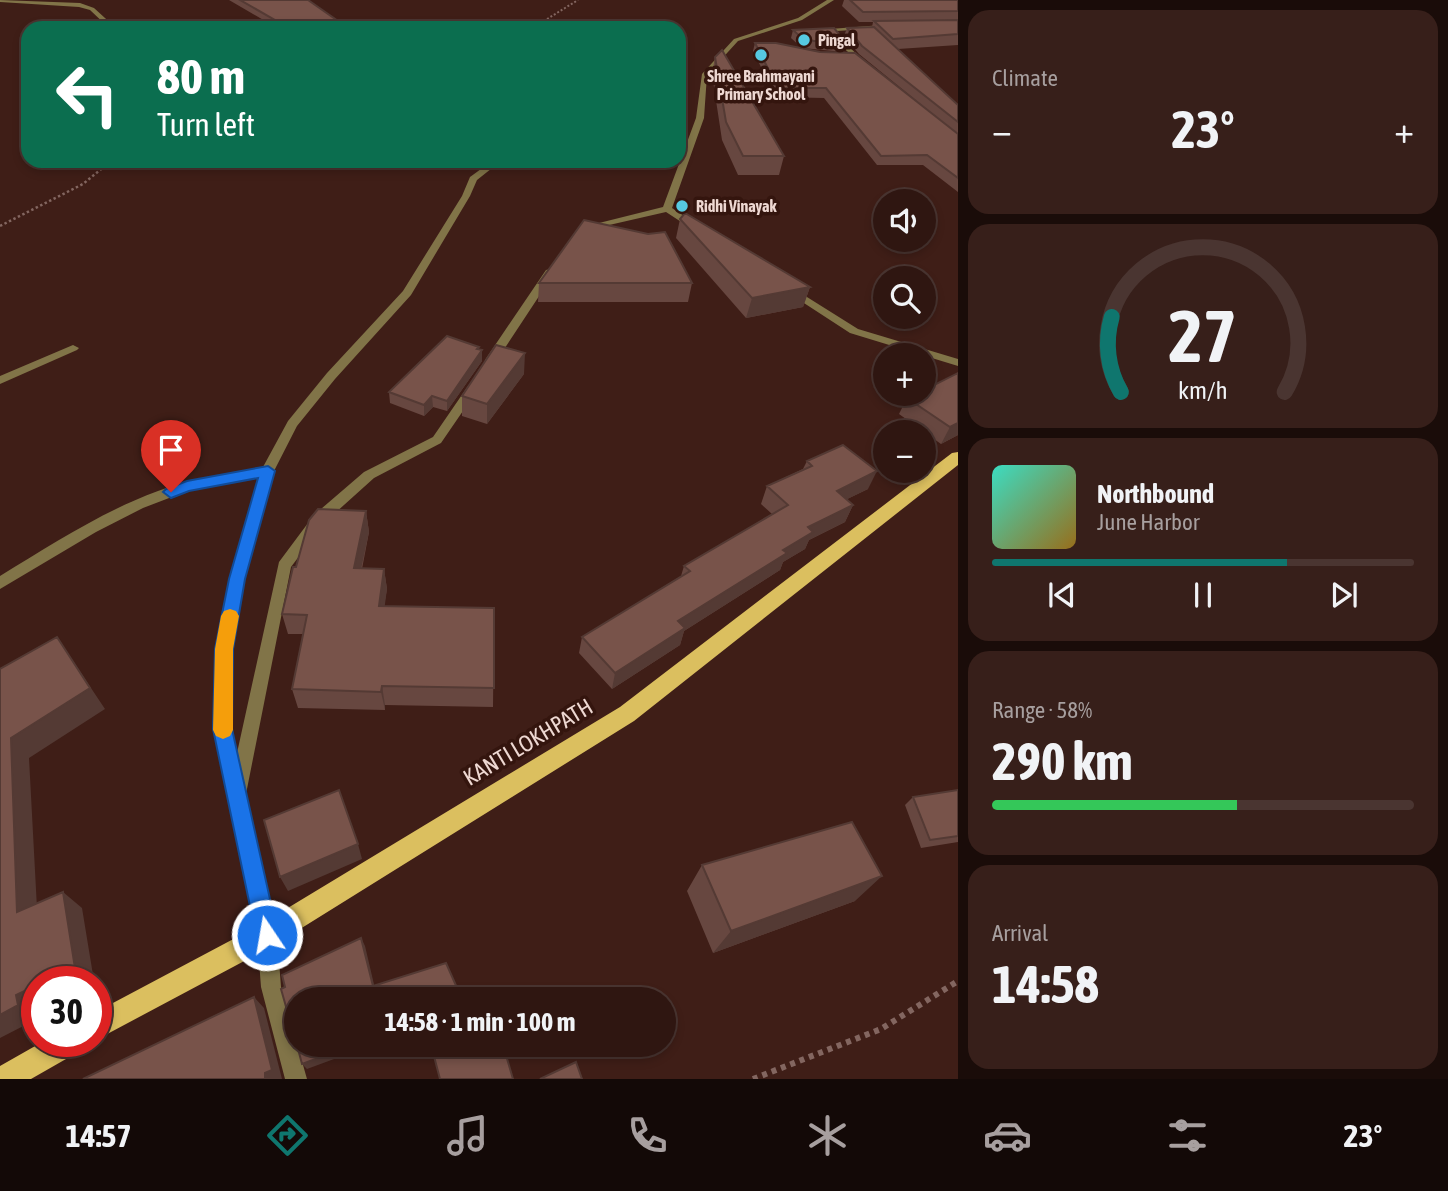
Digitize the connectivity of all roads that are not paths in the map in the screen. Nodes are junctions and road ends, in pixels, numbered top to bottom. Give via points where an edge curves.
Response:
1 (0, 0) edge
2 (831, 0) edge
3 (105, 21) edge
4 (893, 26) edge
5 (736, 40) junction
6 (748, 43) dead end
7 (843, 57) edge
8 (855, 57) junction
9 (876, 74) edge
10 (686, 157) edge
11 (487, 168) edge
12 (682, 168) edge
13 (667, 209) junction
14 (577, 232) edge
15 (711, 239) edge
16 (554, 266) edge
17 (777, 282) edge
18 (73, 348) dead end
19 (958, 363) edge
20 (484, 371) edge
21 (0, 380) edge
22 (476, 382) edge
23 (958, 457) edge
24 (268, 471) junction
25 (0, 583) edge
26 (237, 794) junction
27 (267, 935) junction
28 (112, 1018) edge
29 (43, 1057) edge
30 (5, 1079) edge
31 (296, 1079) edge

1 - 3 street via 80,5
2 - 5 street via 800,19
4 - 8 street via 833,29
5 - 6 street
5 - 10 street via 704,75 700,118
7 - 8 street
8 - 9 street
11 - 24 street via 473,179 407,293 292,424
12 - 13 street
13 - 14 street
13 - 15 street
16 - 20 street
17 - 19 street via 854,331
18 - 21 street
22 - 26 street via 437,440 369,475 319,519 284,566
23 - 27 main road, KANTI LOKHPATH via 627,714
24 - 25 street via 187,486 144,503 69,540
24 - 26 street via 237,579 224,649 223,729
26 - 27 street
27 - 28 main road, KANTI LOKHPATH
27 - 31 street via 271,987
29 - 30 main road

